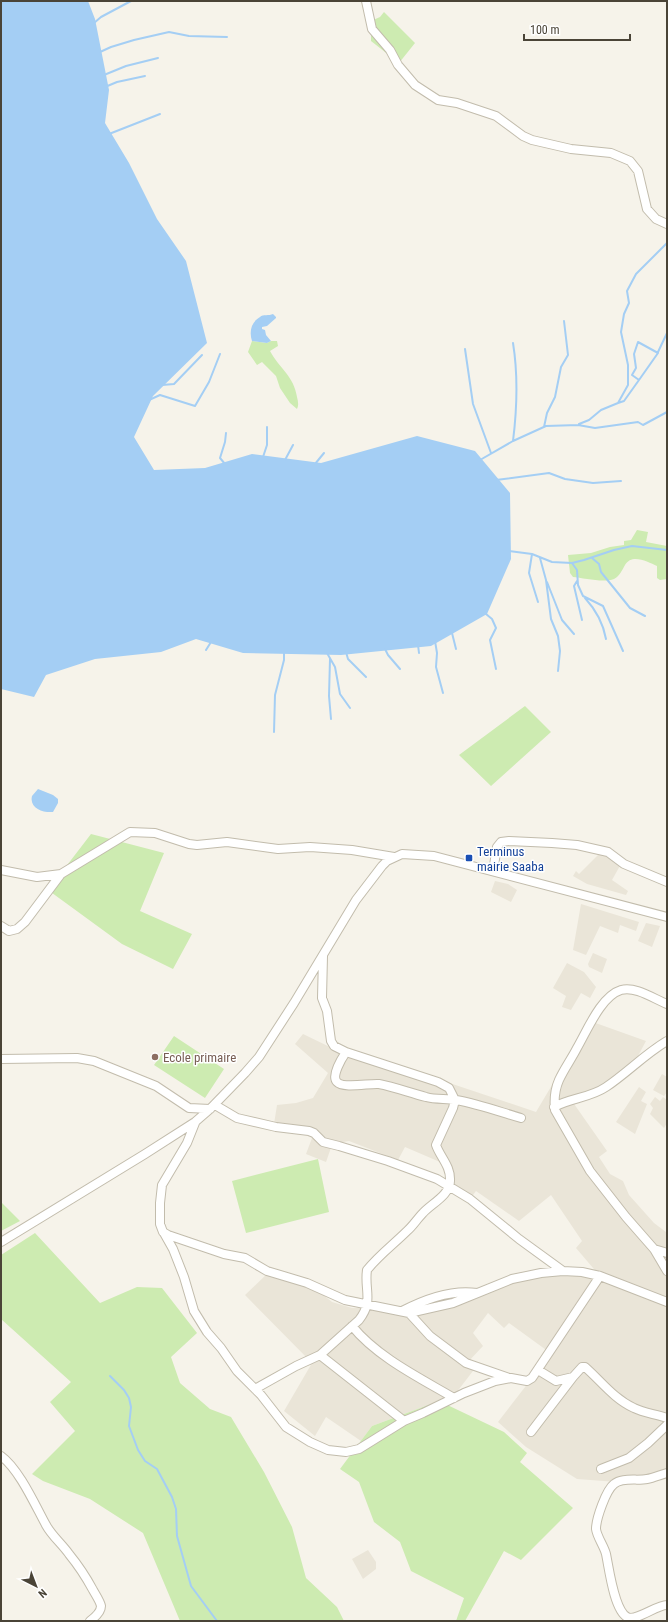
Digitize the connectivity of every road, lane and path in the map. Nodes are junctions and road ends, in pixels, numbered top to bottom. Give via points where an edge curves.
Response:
1 (366, 1) edge
2 (667, 224) edge
3 (394, 857) junction
4 (1, 870) edge
5 (494, 871) junction
6 (61, 874) junction
7 (667, 882) edge
8 (667, 917) edge
9 (1, 926) edge
10 (323, 955) junction
11 (667, 1004) edge
12 (667, 1041) edge
13 (346, 1052) junction
14 (1, 1058) edge
15 (454, 1100) junction
16 (213, 1107) junction
17 (554, 1107) junction
18 (521, 1118) dead end
19 (195, 1122) junction
20 (450, 1186) junction
21 (163, 1232) junction
22 (1, 1242) edge
23 (654, 1249) junction
24 (667, 1253) edge
25 (563, 1271) junction
26 (667, 1271) edge
27 (600, 1276) junction
28 (667, 1302) edge
29 (367, 1304) junction
30 (406, 1312) junction
31 (352, 1326) junction
32 (320, 1355) junction
33 (538, 1370) junction
34 (573, 1377) junction
35 (511, 1378) junction
36 (255, 1389) junction
37 (454, 1398) junction
38 (667, 1418) edge
39 (404, 1421) junction
40 (667, 1425) edge
41 (531, 1432) dead end
42 (1, 1456) edge
43 (601, 1469) dead end
44 (667, 1473) edge
45 (667, 1605) edge
46 (90, 1621) edge

1 - 2 street via 372,29 415,85 438,100 457,103 496,116 532,140 571,149 611,153 630,161 638,171 647,208 656,219
3 - 5 street via 409,853 434,856
3 - 6 street via 310,846 278,849 227,842 197,845 156,833 136,831 125,834
3 - 10 street via 382,866 359,895
4 - 6 street via 37,877
5 - 7 street via 497,847 501,842 552,843 608,852 624,864
5 - 8 street
6 - 9 street via 20,927 9,931
10 - 13 street via 322,998 327,1011 331,1041 334,1046
10 - 16 street via 259,1057
11 - 17 street via 628,989 621,990 606,1001 594,1017 559,1080
12 - 17 street via 605,1088
13 - 15 street via 447,1086
13 - 15 street via 336,1072 336,1082 340,1084 373,1083 428,1098
14 - 16 street via 94,1060 156,1086 189,1108
15 - 18 street
15 - 20 street via 451,1115 436,1145 447,1165
16 - 19 street
16 - 20 street via 236,1118 309,1131 323,1142 388,1161
17 - 23 street via 590,1171
19 - 21 street via 162,1185 159,1213
19 - 22 street via 99,1184
20 - 25 street
20 - 29 street via 367,1270
21 - 29 street via 198,1246 245,1258 267,1271 307,1283 345,1300
21 - 36 street via 184,1277 194,1311 237,1371
23 - 24 street
23 - 26 street
25 - 27 street
25 - 30 street via 541,1272 512,1279 442,1307
27 - 28 street
27 - 33 street
29 - 30 street
29 - 31 street via 364,1314
30 - 35 street via 430,1336 466,1363
31 - 32 street
31 - 37 street via 366,1343
32 - 36 street
32 - 39 street
33 - 34 street via 556,1381
33 - 35 street via 527,1381
34 - 38 street via 585,1367 623,1402
34 - 41 street
35 - 37 street via 495,1381
36 - 39 street via 286,1427 328,1450 346,1452 359,1449
37 - 39 street
40 - 43 street via 629,1458
42 - 46 street via 10,1464 52,1535 69,1553 97,1598 101,1607
44 - 45 street via 614,1484 601,1510 596,1530 606,1554 618,1604 626,1616 635,1617

